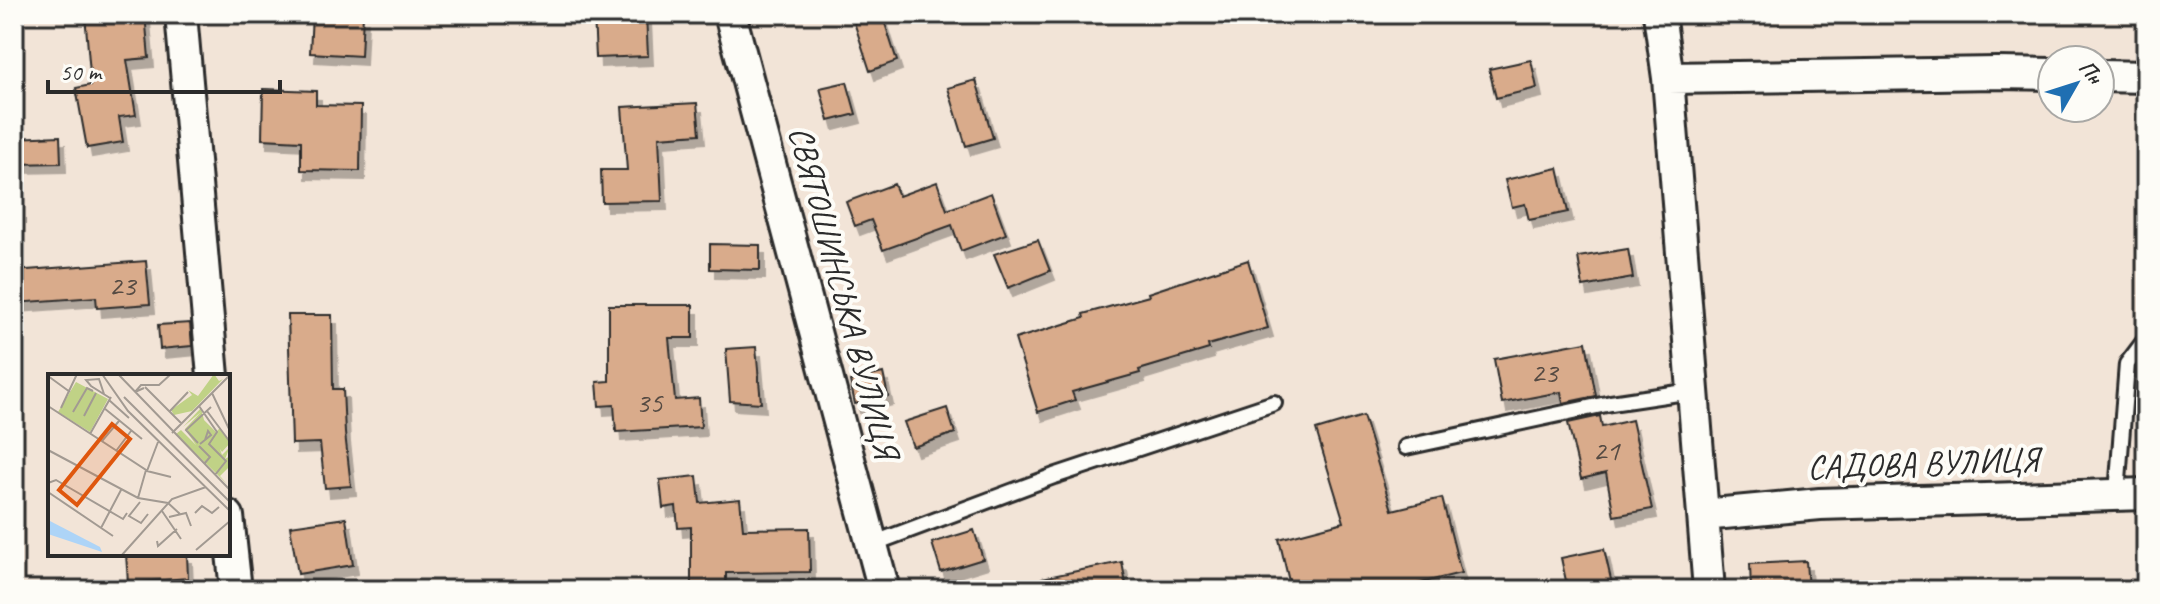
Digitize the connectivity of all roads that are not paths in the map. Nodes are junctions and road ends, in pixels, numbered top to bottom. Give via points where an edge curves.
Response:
1 (181, 14) edge
2 (730, 14) edge
3 (1659, 14) edge
4 (2036, 74) edge
5 (2116, 76) edge
6 (2146, 77) edge
7 (1668, 78) junction
8 (2146, 339) edge
9 (213, 374) edge
10 (1692, 391) junction
11 (1274, 403) dead end
12 (1406, 447) dead end
13 (2132, 494) edge
14 (1703, 515) junction
15 (230, 534) edge
16 (872, 544) junction
17 (236, 590) edge
18 (884, 590) edge
19 (1709, 590) edge

1 - 9 street
2 - 16 street, СВЯТОШИНСЬКА ВУЛИЦЯ
3 - 7 street
4 - 7 street
5 - 6 street
7 - 10 street
8 - 13 lane via 2127,364
10 - 12 lane
10 - 14 street
11 - 16 lane
13 - 14 street, САДОВА ВУЛИЦЯ via 1820,504
14 - 19 street
15 - 17 street
16 - 18 street, СВЯТОШИНСЬКА ВУЛИЦЯ

